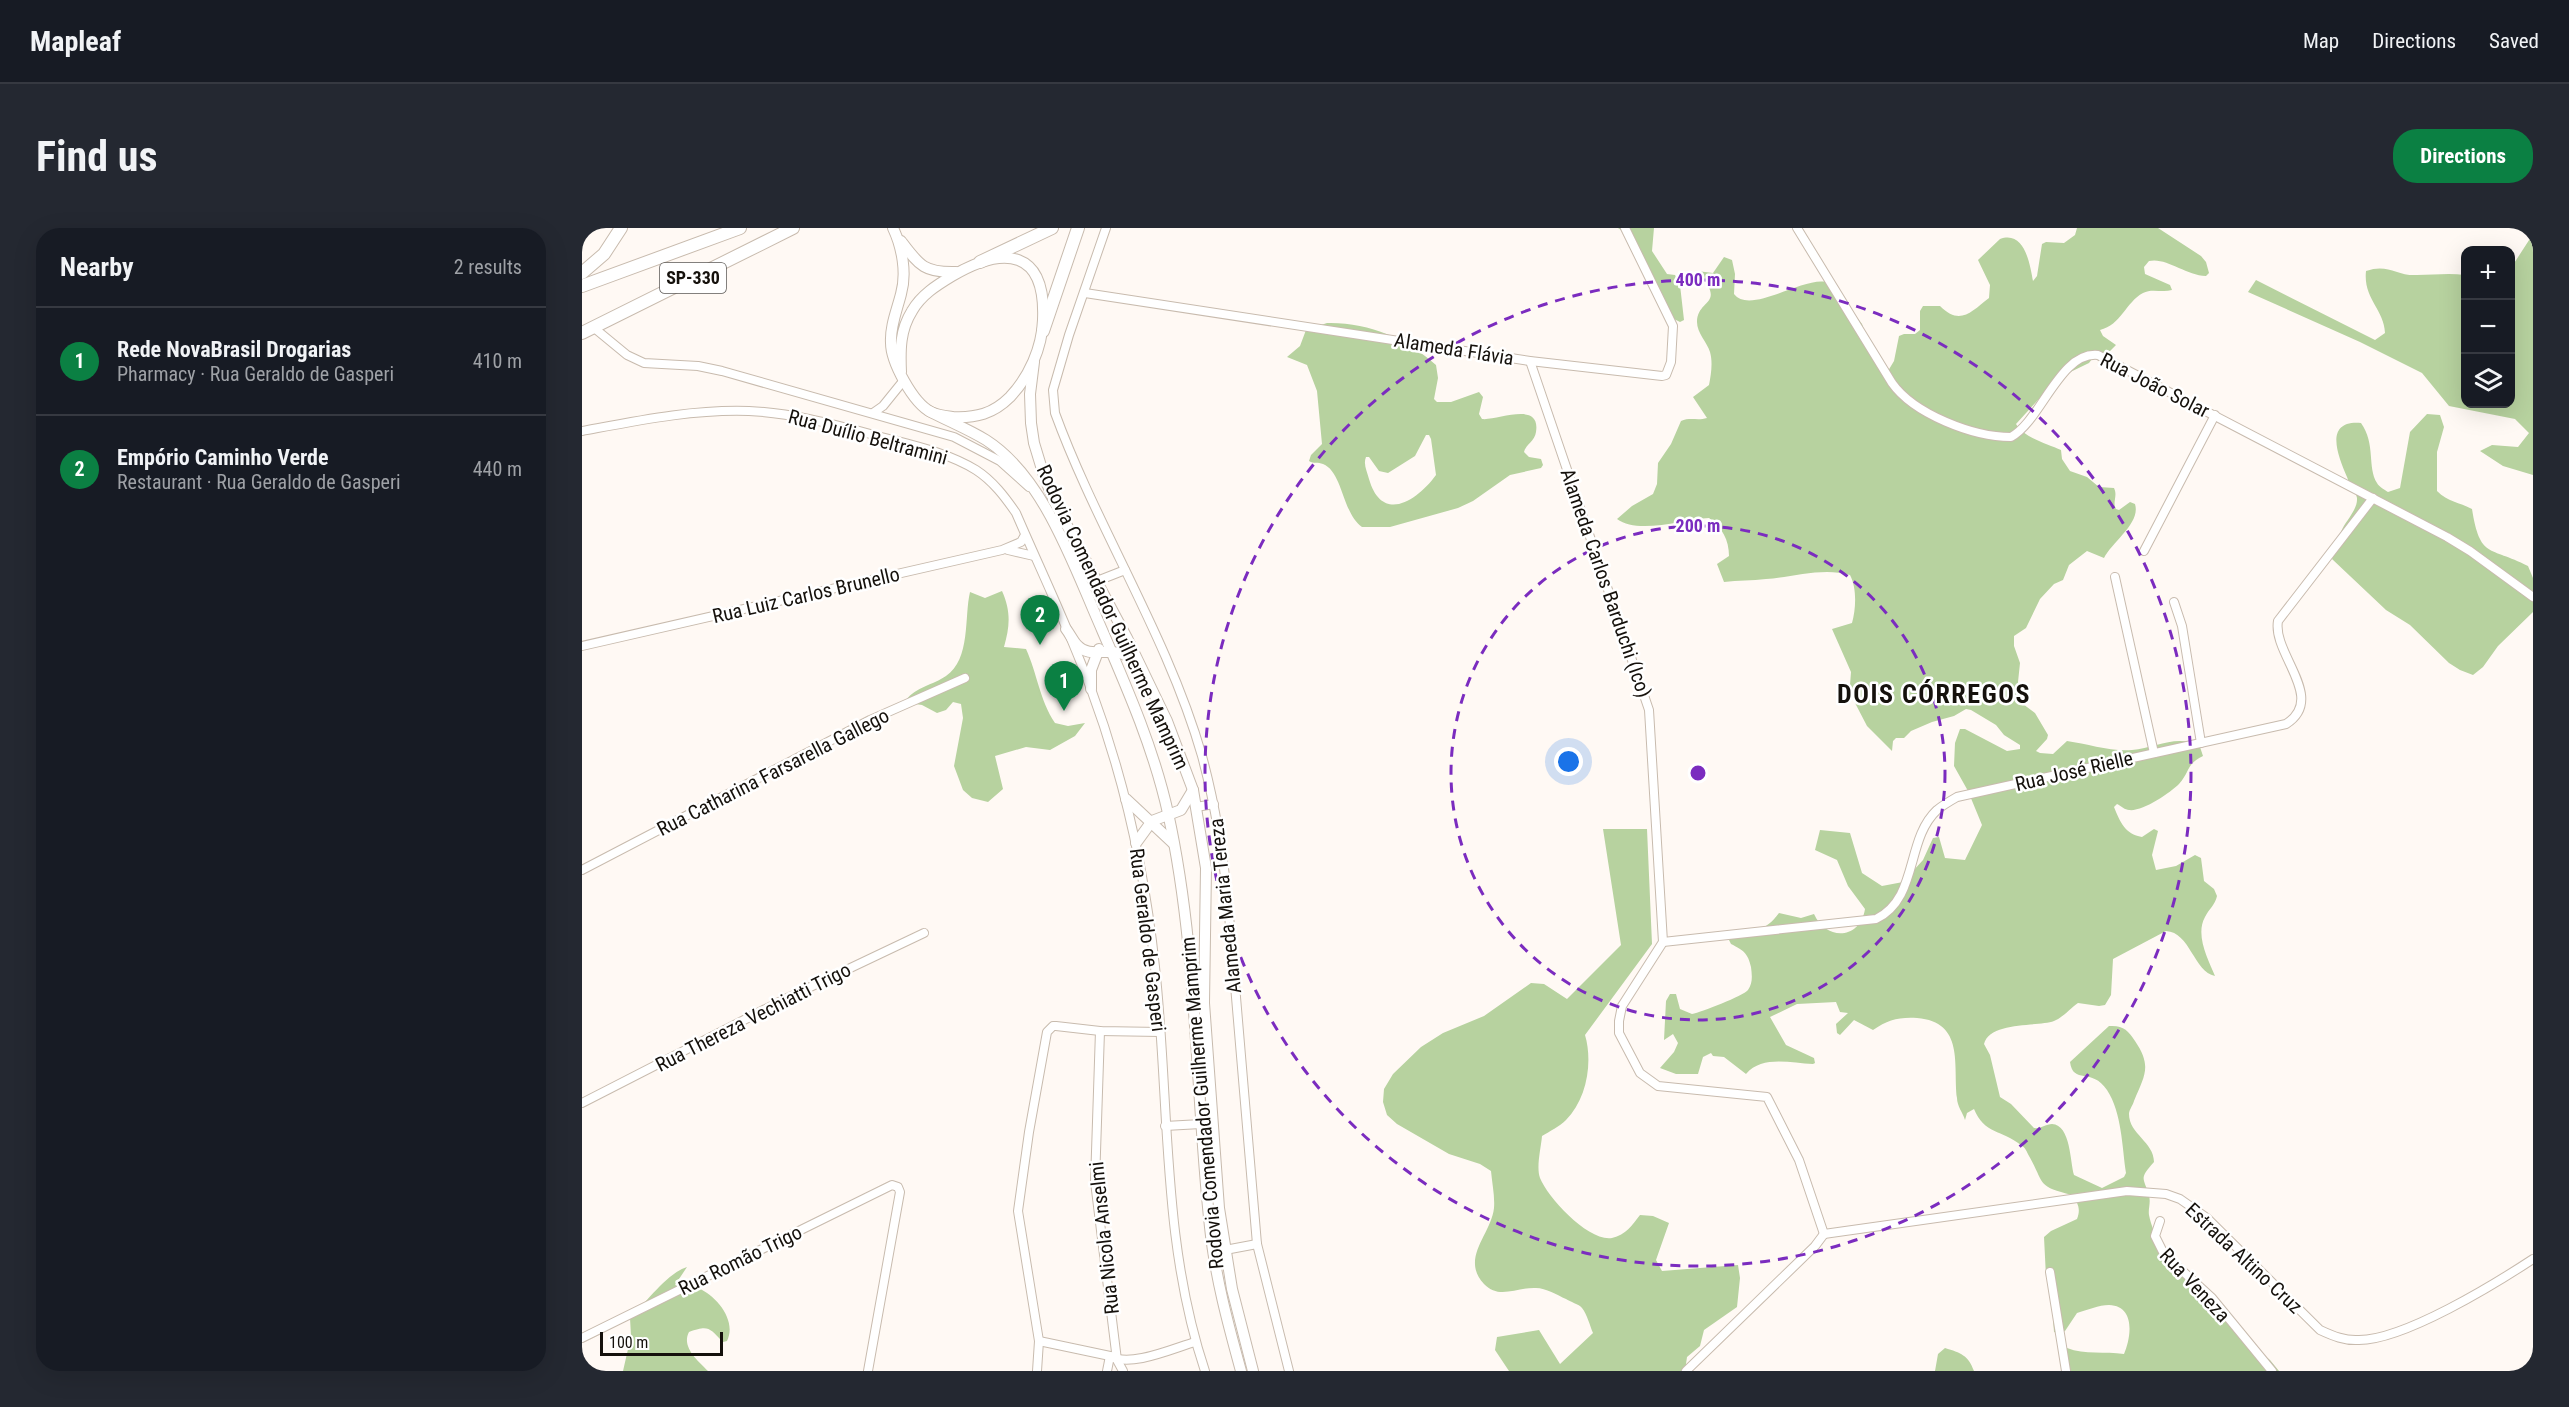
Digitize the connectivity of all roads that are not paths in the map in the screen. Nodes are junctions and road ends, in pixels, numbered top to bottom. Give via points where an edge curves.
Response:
1 (621, 228) edge
2 (731, 228) edge
3 (740, 228) edge
4 (793, 228) edge
5 (1052, 228) edge
6 (1078, 228) edge
7 (1106, 228) edge
8 (1625, 228) edge
9 (1797, 228) edge
10 (895, 232) edge
11 (706, 241) junction
12 (980, 262) junction
13 (958, 272) junction
14 (582, 273) edge
15 (582, 286) edge
16 (1085, 293) junction
17 (588, 330) edge
18 (1043, 331) junction
19 (1530, 361) junction
20 (1034, 362) junction
21 (903, 376) junction
22 (929, 411) junction
23 (873, 414) junction
24 (2215, 416) junction
25 (582, 431) edge
26 (1034, 490) junction
27 (2373, 498) junction
28 (1025, 535) junction
29 (1002, 550) junction
30 (2144, 551) dead end
31 (1034, 556) junction
32 (1125, 570) junction
33 (2115, 577) dead end
34 (1098, 581) junction
35 (2533, 597) edge
36 (2174, 602) dead end
37 (1066, 629) junction
38 (1104, 635) junction
39 (582, 646) edge
40 (1112, 650) junction
41 (1098, 653) junction
42 (1139, 665) junction
43 (965, 678) dead end
44 (1091, 689) junction
45 (2201, 743) junction
46 (2154, 753) junction
47 (1193, 790) junction
48 (1126, 799) junction
49 (1214, 804) junction
50 (1196, 807) junction
51 (1169, 815) junction
52 (1152, 821) junction
53 (1136, 843) junction
54 (1173, 843) junction
55 (582, 870) edge
56 (924, 933) dead end
57 (1664, 942) junction
58 (1100, 1031) junction
59 (1160, 1032) junction
60 (582, 1103) edge
61 (1201, 1124) junction
62 (1165, 1126) junction
63 (2160, 1221) dead end
64 (1824, 1234) junction
65 (1257, 1244) junction
66 (1225, 1250) junction
67 (2533, 1259) edge
68 (2050, 1272) dead end
69 (582, 1338) edge
70 (1039, 1341) junction
71 (1195, 1342) junction
72 (1114, 1358) junction
73 (868, 1371) edge
74 (1036, 1371) edge
75 (1107, 1371) edge
76 (1123, 1371) edge
77 (1205, 1371) edge
78 (1241, 1371) edge
79 (1253, 1371) edge
80 (1289, 1371) edge
81 (1686, 1371) edge
82 (2067, 1371) edge
83 (2272, 1371) edge

1 - 14 highway via 604,254
2 - 11 highway
3 - 11 highway, SP-330
4 - 17 highway, SP-330
5 - 12 highway
6 - 18 highway
7 - 16 street, Alameda Maria Tereza
8 - 19 street, Alameda Flávia via 1673,326 1669,372 1657,377
9 - 24 street, Rua João Solar via 1892,383 1911,404 1926,412 1958,426 2011,437 2064,374 2090,354 2105,358
10 - 13 main road via 925,268
10 - 21 main road via 904,279 891,341 892,354
11 - 15 highway, SP-330
12 - 13 main road
12 - 18 main road via 1007,257 1034,271 1044,300
13 - 21 main road via 922,297 904,326 900,344
16 - 19 street, Alameda Flávia
16 - 32 street, Alameda Maria Tereza via 1069,335 1053,402 1071,454
17 - 23 street via 644,363 722,371
18 - 20 main road
19 - 57 street, Alameda Carlos Barduchi (Ico) via 1649,710
20 - 22 main road via 1021,385 989,413 965,418
20 - 34 main road, Rodovia Comendador Guilherme Mamprim via 1029,394 1034,443 1055,503
21 - 22 main road
21 - 23 street
22 - 26 main road, Rodovia Comendador Guilherme Mamprim via 991,445 1015,465
23 - 26 street via 954,436 1000,461
24 - 27 street, Rua João Solar
24 - 30 street
25 - 28 street, Rua Duílio Beltramini via 697,413 748,411 841,426 924,448 977,471 1004,496
26 - 38 main road, Rodovia Comendador Guilherme Mamprim
27 - 35 street, Rua João Solar via 2470,550
27 - 45 street, Rua José Rielle via 2278,621 2277,632 2301,689 2296,714 2286,724
28 - 29 street, Rua Luiz Carlos Brunello via 1021,542
28 - 31 street, Rua Duílio Beltramini
29 - 31 street
29 - 39 street, Rua Luiz Carlos Brunello
31 - 37 street, Rua Geraldo de Gasperi
32 - 34 street
32 - 49 street, Alameda Maria Tereza via 1183,704
33 - 46 street
34 - 42 main road, Rodovia Comendador Guilherme Mamprim
36 - 45 street via 2182,626
37 - 41 main road via 1078,646
37 - 44 street, Rua Geraldo de Gasperi
38 - 40 main road, Rodovia Comendador Guilherme Mamprim
38 - 41 main road
40 - 41 main road
40 - 42 main road
40 - 51 main road, Rodovia Comendador Guilherme Mamprim via 1154,758
41 - 44 main road via 1091,670
42 - 47 main road, Rodovia Comendador Guilherme Mamprim via 1167,721
43 - 55 street, Rua Catharina Farsarella Gallego via 870,720
44 - 48 street, Rua Geraldo de Gasperi
45 - 46 street, Rua José Rielle
46 - 57 street, Rua José Rielle via 1957,797 1936,811 1928,823 1903,893 1895,906 1876,919
47 - 50 main road, Rodovia Comendador Guilherme Mamprim
47 - 51 main road via 1185,807
48 - 52 main road
48 - 53 street, Rua Geraldo de Gasperi
49 - 50 street
49 - 65 street, Alameda Maria Tereza via 1228,903
50 - 66 main road, Rodovia Comendador Guilherme Mamprim via 1206,868 1204,1003
51 - 52 main road
51 - 54 main road, Rodovia Comendador Guilherme Mamprim
52 - 53 main road
52 - 54 main road
53 - 59 street, Rua Geraldo de Gasperi via 1155,967
54 - 61 main road, Rodovia Comendador Guilherme Mamprim via 1188,944
56 - 60 street, Rua Thereza Vechiatti Trigo via 783,999
57 - 64 street via 1620,1012 1620,1033 1634,1065 1658,1086 1767,1097 1799,1160
58 - 59 street
58 - 70 street via 1053,1026 1047,1032 1018,1211
58 - 72 street, Rua Nicola Anselmi via 1095,1182
59 - 62 street, Rua Geraldo de Gasperi
61 - 62 street
61 - 78 main road, Rodovia Comendador Guilherme Mamprim via 1210,1229
62 - 71 street, Rua Geraldo de Gasperi via 1175,1239
63 - 83 street, Rua Veneza via 2155,1236 2164,1254 2212,1298
64 - 67 street, Estrada Altino Cruz via 2118,1192 2166,1194 2207,1218 2320,1330 2342,1339 2362,1341 2441,1313
64 - 81 street
65 - 66 street
65 - 80 street, Alameda Maria Tereza
66 - 79 main road, Rodovia Comendador Guilherme Mamprim
68 - 82 street
69 - 73 street, Rua Romão Trigo via 890,1185 900,1192
70 - 72 street
70 - 74 street
71 - 72 street via 1130,1361
71 - 77 street, Rua Geraldo de Gasperi
72 - 75 street
72 - 76 street, Rua Nicola Anselmi

